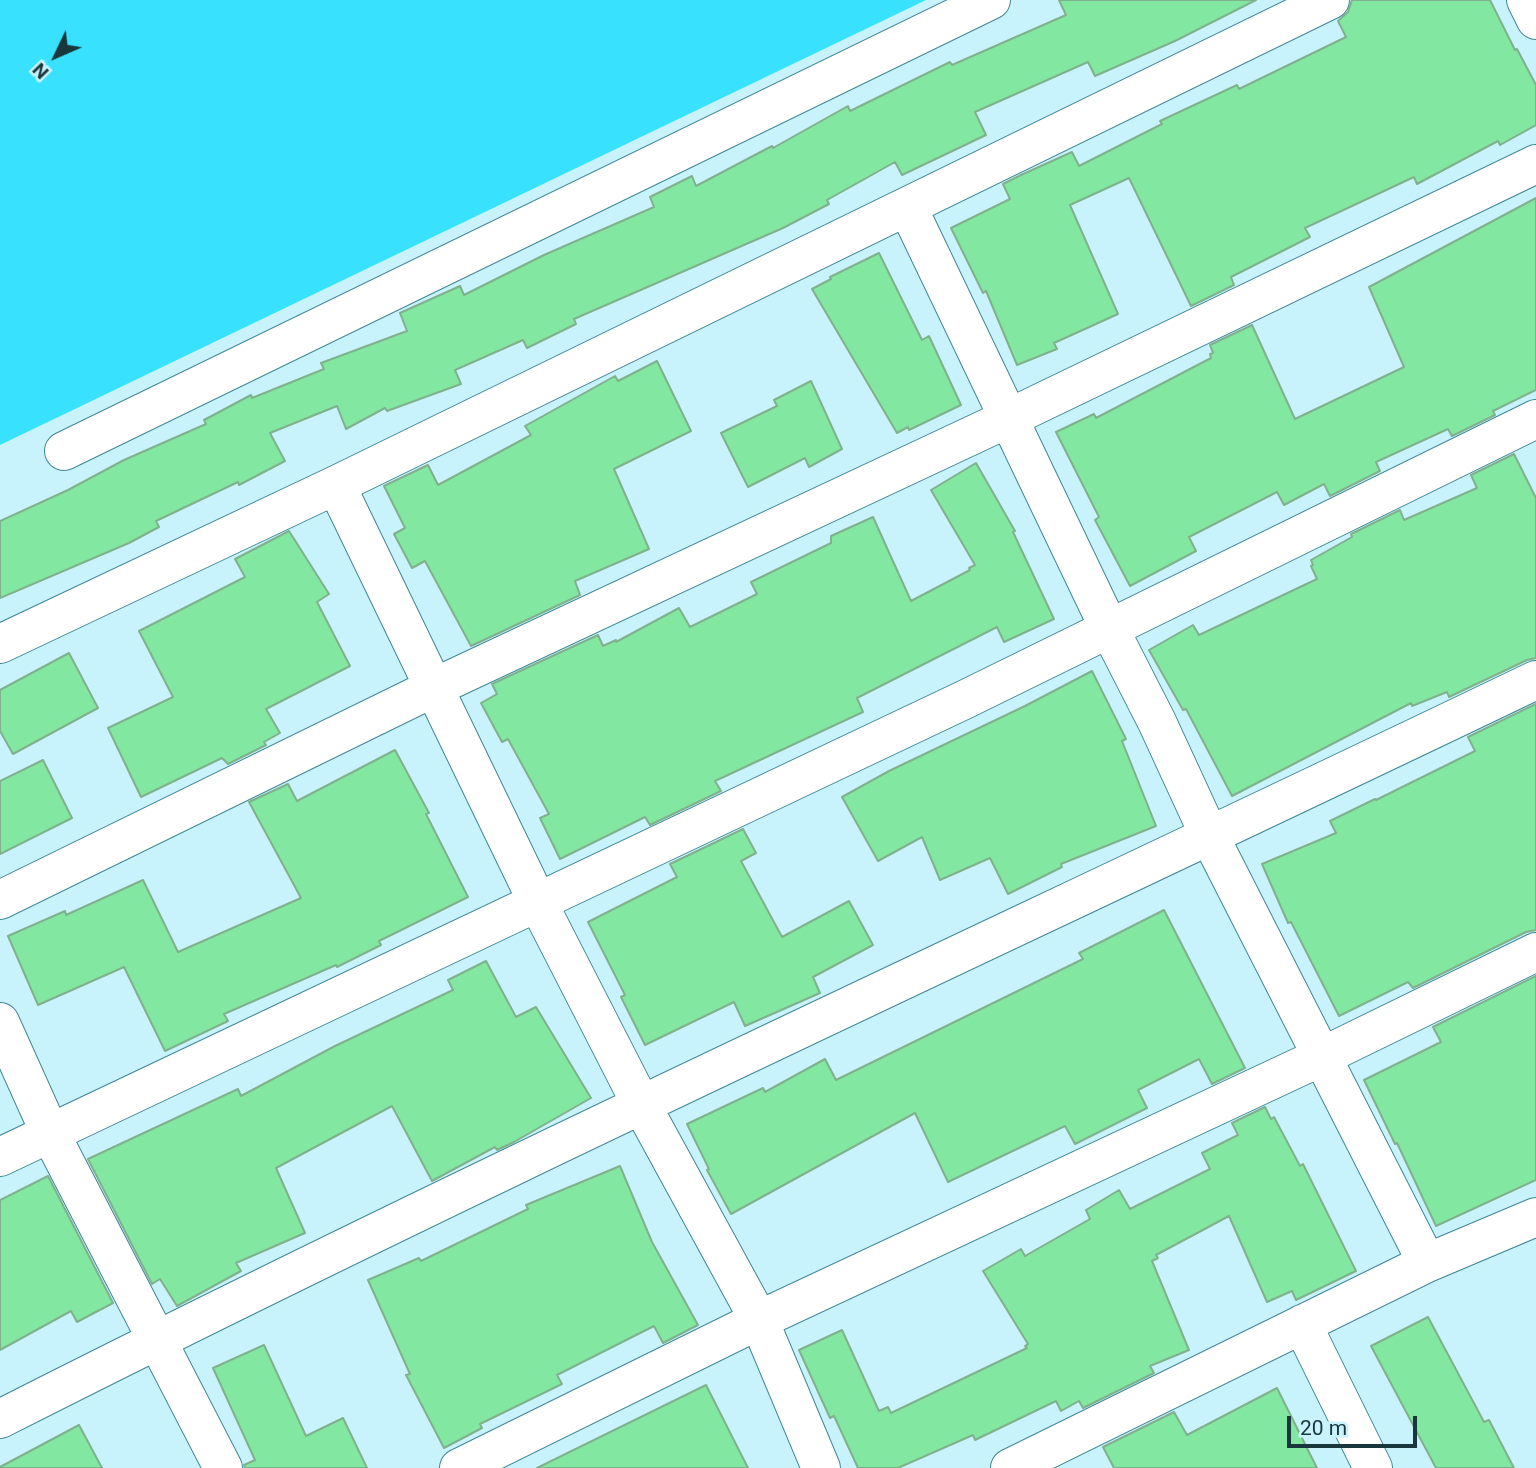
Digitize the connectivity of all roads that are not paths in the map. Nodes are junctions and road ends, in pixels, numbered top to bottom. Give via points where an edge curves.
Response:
1 (991, 0) edge
2 (1331, 0) edge
3 (1526, 0) edge
4 (1536, 20) edge
5 (1536, 164) edge
6 (908, 208) junction
7 (1009, 418) junction
8 (1536, 419) edge
9 (64, 451) dead end
10 (336, 485) junction
11 (1109, 628) junction
12 (0, 644) edge
13 (1536, 680) edge
14 (433, 688) junction
15 (1210, 837) junction
16 (0, 900) edge
17 (537, 901) junction
18 (1536, 952) edge
19 (0, 1022) edge
20 (1322, 1056) junction
21 (642, 1106) junction
22 (50, 1133) junction
23 (0, 1157) edge
24 (1536, 1217) edge
25 (1427, 1264) junction
26 (759, 1320) junction
27 (1302, 1324) junction
28 (157, 1339) junction
29 (0, 1419) edge
30 (223, 1468) edge
31 (460, 1468) edge
32 (821, 1468) edge
33 (1010, 1468) edge
34 (1373, 1468) edge

1 - 9 street
2 - 6 street
3 - 4 street
5 - 7 street
6 - 7 street
6 - 10 street
7 - 11 street
7 - 14 street
8 - 11 street
10 - 12 street
10 - 14 street
11 - 15 street
11 - 17 street
13 - 15 street
14 - 16 street
14 - 17 street
15 - 20 street
15 - 21 street
17 - 21 street
17 - 22 street
18 - 20 street
19 - 22 street
20 - 25 street
20 - 26 street
21 - 26 street
21 - 28 street
22 - 23 street
22 - 28 street
24 - 25 street
25 - 27 street
26 - 31 street
26 - 32 street
27 - 33 street
27 - 34 street
28 - 29 street
28 - 30 street

